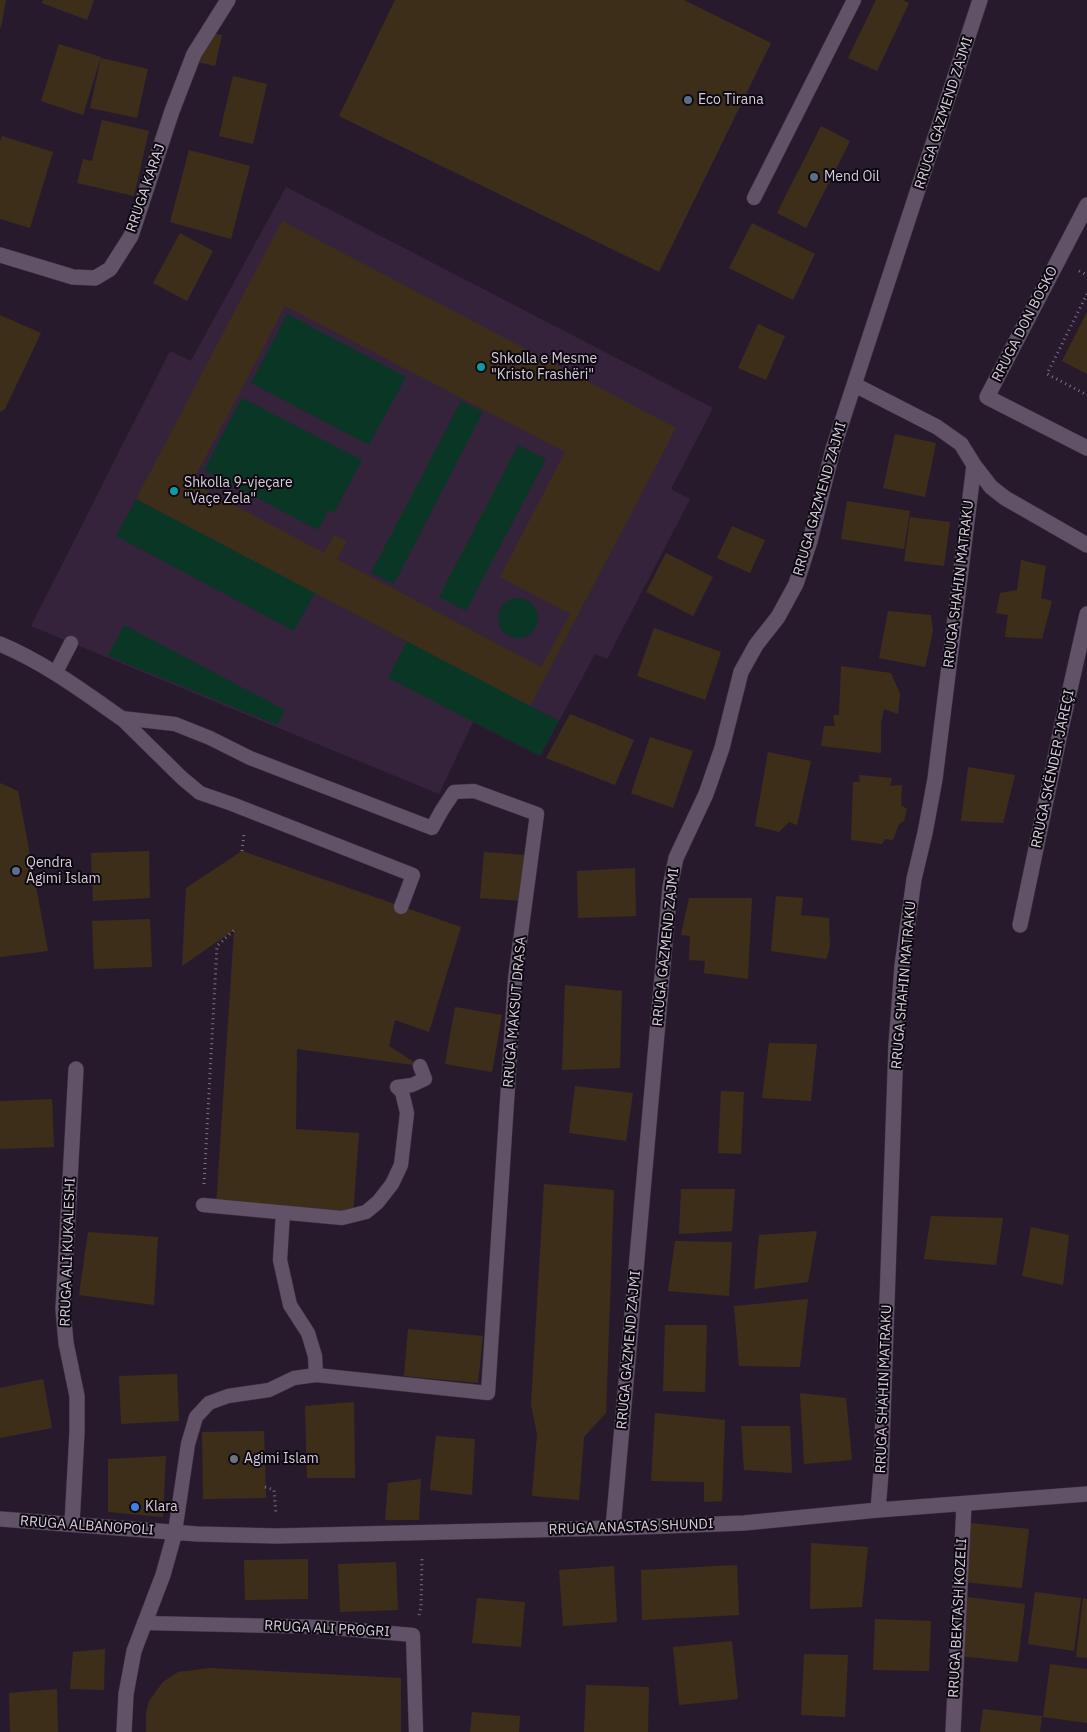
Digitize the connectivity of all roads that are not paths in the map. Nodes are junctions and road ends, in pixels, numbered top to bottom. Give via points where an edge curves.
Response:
1 (228, 0) edge
2 (854, 0) edge
3 (980, 0) edge
4 (754, 198) dead end
5 (1087, 205) edge
6 (0, 255) edge
7 (855, 385) junction
8 (1087, 448) edge
9 (974, 465) junction
10 (1087, 545) edge
11 (1087, 614) edge
12 (71, 643) dead end
13 (0, 644) edge
14 (56, 672) junction
15 (121, 718) junction
16 (401, 907) dead end
17 (1020, 925) dead end
18 (420, 1066) dead end
19 (76, 1069) dead end
20 (203, 1205) road end
21 (282, 1213) junction
22 (316, 1375) junction
23 (1087, 1494) edge
24 (964, 1504) junction
25 (878, 1510) junction
26 (0, 1519) edge
27 (72, 1524) junction
28 (613, 1528) junction
29 (175, 1532) junction
30 (144, 1623) junction
31 (124, 1732) edge
32 (416, 1732) edge
33 (953, 1732) edge

1 - 6 street, RRUGA KARAJ via 194,54 131,236 110,270 95,278 73,277
2 - 4 lane
3 - 7 street, RRUGA GAZMEND ZAJMI
5 - 8 street, RRUGA DON BOSKO via 988,397
7 - 9 street via 937,427 961,444
7 - 28 street, RRUGA GAZMEND ZAJMI via 833,449 796,584 741,672 722,748 674,867
9 - 10 street via 991,487 1005,498
9 - 25 street, RRUGA SHAHIN MATRAKU via 935,779 914,878 902,966 896,1045
11 - 17 street, RRUGA SKËNDER JAREÇI
12 - 14 lane
13 - 14 street, RRUGA MAKSUT DRASA
14 - 15 street, RRUGA MAKSUT DRASA
15 - 16 lane via 200,793 413,875
15 - 22 lane, RRUGA MAKSUT DRASA via 175,724 250,758 432,828 454,792 474,791 536,814 515,979 488,1393
18 - 21 lane via 425,1079 396,1087 402,1092 407,1113 401,1165 378,1202 366,1212 342,1218
19 - 27 street, RRUGA ALI KUKALESHI via 63,1309 77,1396
20 - 21 lane
21 - 22 lane via 280,1260 290,1306 308,1333 316,1356
22 - 29 lane, RRUGA MAKSUT DRASA via 294,1378 269,1390 210,1402 196,1418 188,1444
23 - 24 street, RRUGA ANASTAS SHUNDI
24 - 25 street, RRUGA ANASTAS SHUNDI
24 - 33 street, RRUGA BEKTASH KOZELI
25 - 28 street, RRUGA ANASTAS SHUNDI via 744,1523
26 - 27 street, RRUGA ALBANOPOLI
27 - 29 street, RRUGA ALBANOPOLI
28 - 29 street, RRUGA ANASTAS SHUNDI via 277,1536
29 - 30 street via 163,1575
30 - 31 street via 134,1651 126,1694
30 - 32 lane, RRUGA ALI PROGRI via 322,1627 413,1634

